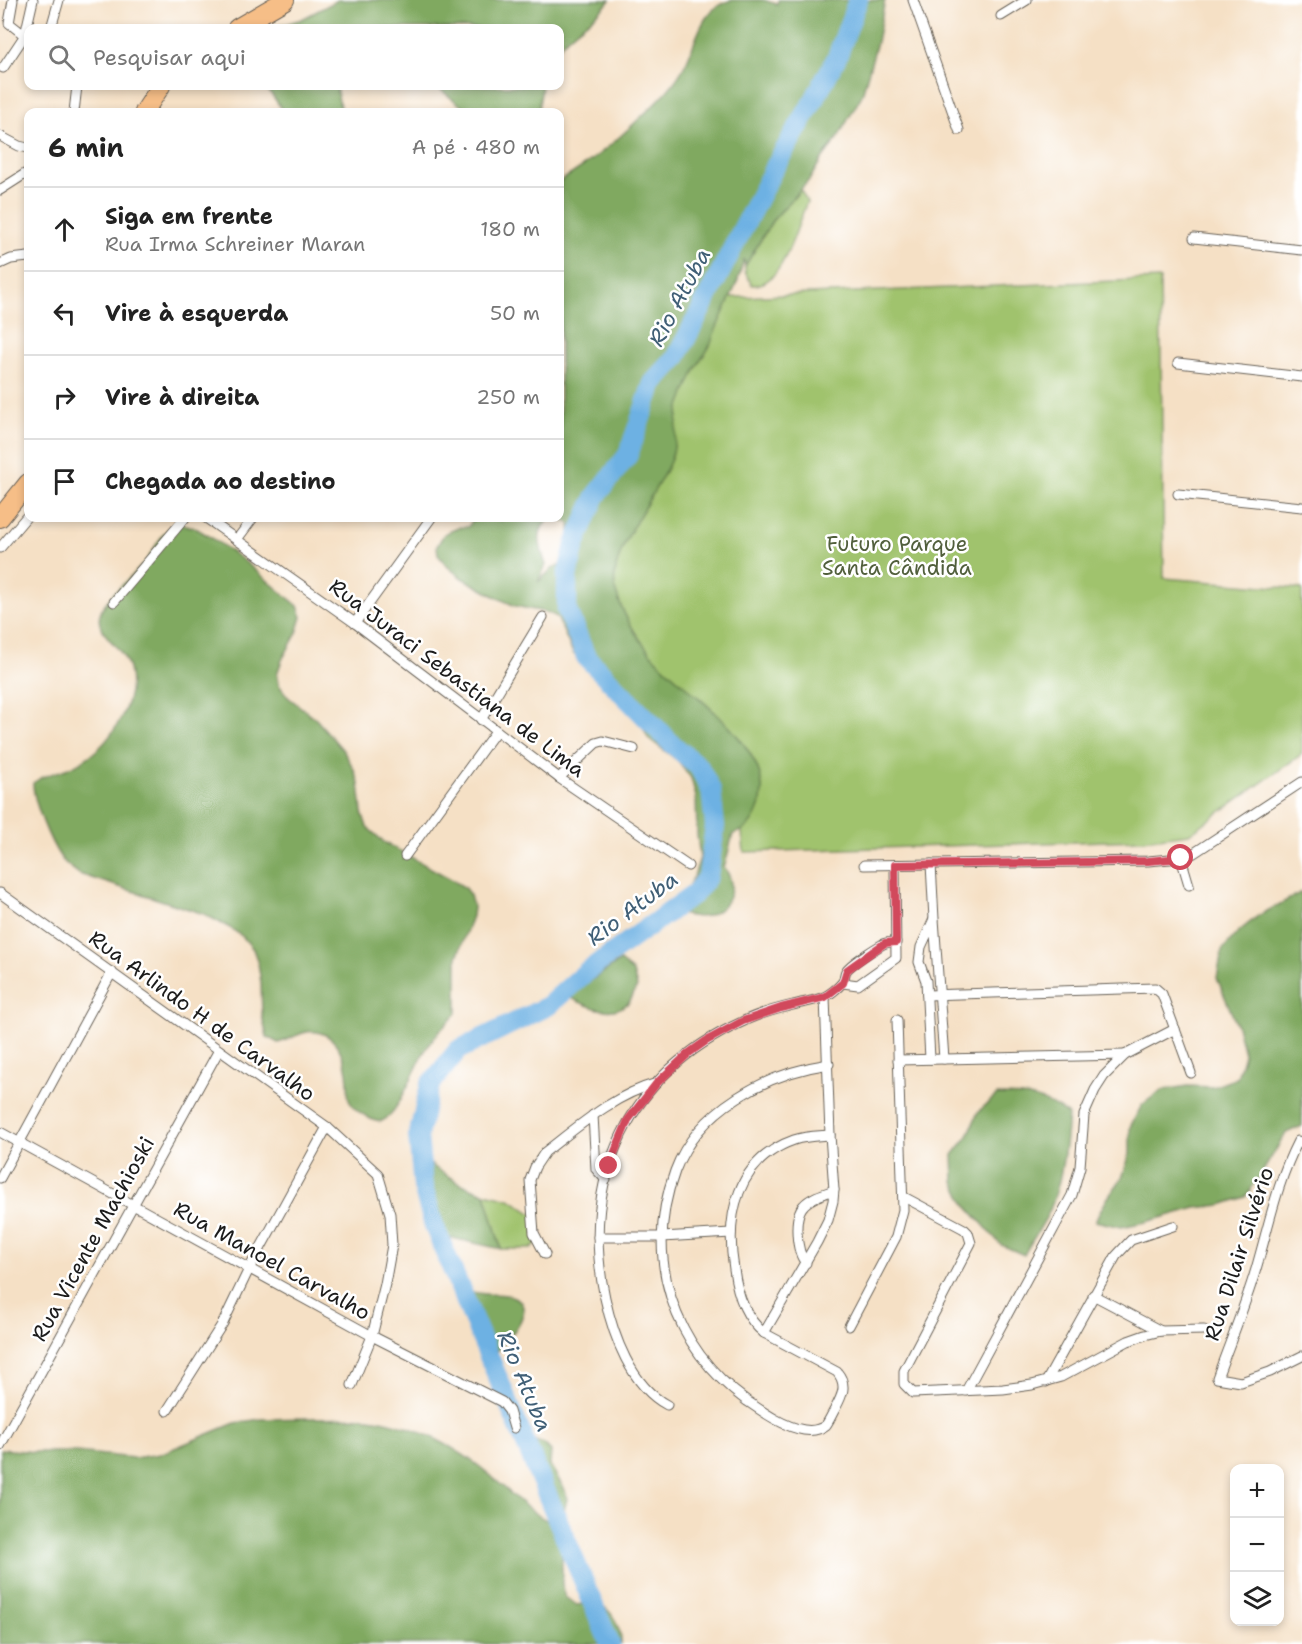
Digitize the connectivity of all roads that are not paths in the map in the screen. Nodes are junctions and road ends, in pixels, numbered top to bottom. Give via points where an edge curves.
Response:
1 (13, 0) edge
2 (33, 0) edge
3 (59, 0) edge
4 (285, 0) edge
5 (913, 0) edge
6 (1027, 0) edge
7 (1001, 16) dead end
8 (29, 24) edge
9 (52, 24) edge
10 (244, 24) edge
11 (24, 34) edge
12 (24, 40) edge
13 (3, 68) dead end
14 (77, 90) edge
15 (158, 90) edge
16 (74, 108) edge
17 (147, 108) edge
18 (959, 130) dead end
19 (0, 136) edge
20 (24, 147) edge
21 (24, 175) edge
22 (0, 190) edge
23 (1194, 238) dead end
24 (1302, 250) edge
25 (24, 257) edge
26 (0, 264) edge
27 (1178, 363) dead end
28 (1302, 377) edge
29 (24, 488) edge
30 (1178, 494) dead end
31 (1302, 507) edge
32 (0, 518) edge
33 (24, 520) edge
34 (182, 522) edge
35 (212, 522) edge
36 (250, 522) edge
37 (428, 522) edge
38 (238, 538) junction
39 (0, 549) edge
40 (114, 602) dead end
41 (543, 617) dead end
42 (355, 623) junction
43 (481, 720) junction
44 (496, 731) junction
45 (634, 749) dead end
46 (559, 778) junction
47 (1302, 782) edge
48 (405, 856) dead end
49 (1181, 858) junction
50 (932, 864) junction
51 (864, 865) dead end
52 (895, 865) junction
53 (688, 866) dead end
54 (1189, 885) dead end
55 (0, 893) edge
56 (934, 919) junction
57 (896, 942) junction
58 (920, 954) junction
59 (938, 956) junction
60 (112, 972) junction
61 (843, 983) junction
62 (927, 995) junction
63 (940, 995) junction
64 (825, 997) junction
65 (897, 1020) dead end
66 (1175, 1029) junction
67 (219, 1050) junction
68 (1125, 1055) junction
69 (930, 1059) junction
70 (944, 1059) junction
71 (898, 1060) junction
72 (829, 1064) junction
73 (1191, 1073) dead end
74 (657, 1083) junction
75 (593, 1115) junction
76 (327, 1127) junction
77 (0, 1132) edge
78 (830, 1135) junction
79 (19, 1142) junction
80 (1300, 1142) edge
81 (0, 1178) edge
82 (606, 1179) junction
83 (834, 1190) junction
84 (904, 1197) junction
85 (133, 1205) junction
86 (1173, 1226) dead end
87 (731, 1233) junction
88 (598, 1237) junction
89 (662, 1237) junction
90 (545, 1254) dead end
91 (806, 1263) junction
92 (249, 1269) junction
93 (1094, 1295) junction
94 (849, 1326) dead end
95 (1204, 1330) dead end
96 (1161, 1331) junction
97 (764, 1333) junction
98 (372, 1336) junction
99 (1302, 1356) edge
100 (1046, 1382) junction
101 (352, 1385) dead end
102 (966, 1391) junction
103 (667, 1405) dead end
104 (167, 1411) dead end
105 (514, 1428) dead end
106 (0, 1446) edge

1 - 11 street via 9,22
2 - 8 street
3 - 9 street
4 - 10 highway
5 - 18 street
6 - 7 street
12 - 13 street
14 - 16 street
15 - 17 highway
19 - 20 street
21 - 22 street
23 - 24 street
25 - 26 street
27 - 28 street
29 - 32 highway
30 - 31 street
33 - 39 street
34 - 40 street
35 - 38 street, Rua Juraci Sebastiana de Lima
36 - 38 street
37 - 42 street
38 - 42 street, Rua Juraci Sebastiana de Lima
41 - 43 street
42 - 43 street, Rua Juraci Sebastiana de Lima
43 - 44 street, Rua Juraci Sebastiana de Lima
44 - 46 street, Rua Juraci Sebastiana de Lima
44 - 48 street
45 - 46 street via 603,741 596,743
46 - 53 street, Rua Juraci Sebastiana de Lima
47 - 49 street via 1216,840
49 - 50 street
49 - 54 street
50 - 52 street
50 - 56 street
51 - 52 street
52 - 57 street
55 - 60 street, Rua Arlindo H de Carvalho
56 - 58 street
56 - 59 street
57 - 61 street via 885,943 847,970
57 - 61 street via 896,958 858,985
58 - 59 street
58 - 62 street
59 - 63 street
60 - 67 street, Rua Arlindo H de Carvalho
60 - 79 street
61 - 64 street
62 - 63 street
62 - 69 street
63 - 66 street via 1150,987 1160,990
63 - 70 street
64 - 72 street
64 - 74 street via 762,1013 725,1030 689,1053
65 - 71 street
66 - 68 street
66 - 73 street
67 - 76 street, Rua Arlindo H de Carvalho
67 - 85 street, Rua Vicente Machioski
68 - 70 street
68 - 102 street via 1104,1076 1084,1115 1080,1167 1072,1195
69 - 70 street
69 - 71 street
71 - 84 street
72 - 78 street
72 - 89 street via 791,1072 756,1086 704,1126 676,1168 666,1202
74 - 75 street via 626,1095
74 - 82 street via 628,1120
75 - 82 street via 596,1169
75 - 90 street via 545,1152 532,1173 534,1233
76 - 92 street
76 - 98 street, Rua Arlindo H de Carvalho via 378,1174 390,1214 392,1245
77 - 79 street, Rua Manoel Carvalho
78 - 83 street
78 - 87 street via 784,1144 757,1164 736,1199
79 - 81 street
79 - 85 street, Rua Manoel Carvalho
80 - 99 street, Rua Dilair Silvério via 1284,1169 1253,1277 1217,1378 1241,1382
82 - 88 street
83 - 91 street via 828,1220
83 - 91 street via 808,1201 798,1214 799,1251
84 - 94 street via 896,1237
84 - 102 street via 964,1229 971,1242 907,1364 904,1384 918,1394
85 - 92 street, Rua Manoel Carvalho
85 - 106 street, Rua Vicente Machioski
86 - 93 street via 1123,1246
87 - 89 street
87 - 97 street via 741,1301
88 - 89 street
88 - 103 street via 602,1282 613,1327 645,1388
89 - 97 street via 665,1272 674,1306 688,1337 708,1366 740,1395 786,1424 811,1430 826,1424 843,1391 840,1375
91 - 97 street
92 - 98 street, Rua Manoel Carvalho
92 - 104 street via 223,1323
93 - 96 street
93 - 100 street
95 - 96 street
96 - 100 street via 1128,1341
98 - 101 street
98 - 105 street, Rua Manoel Carvalho via 502,1402
100 - 102 street

